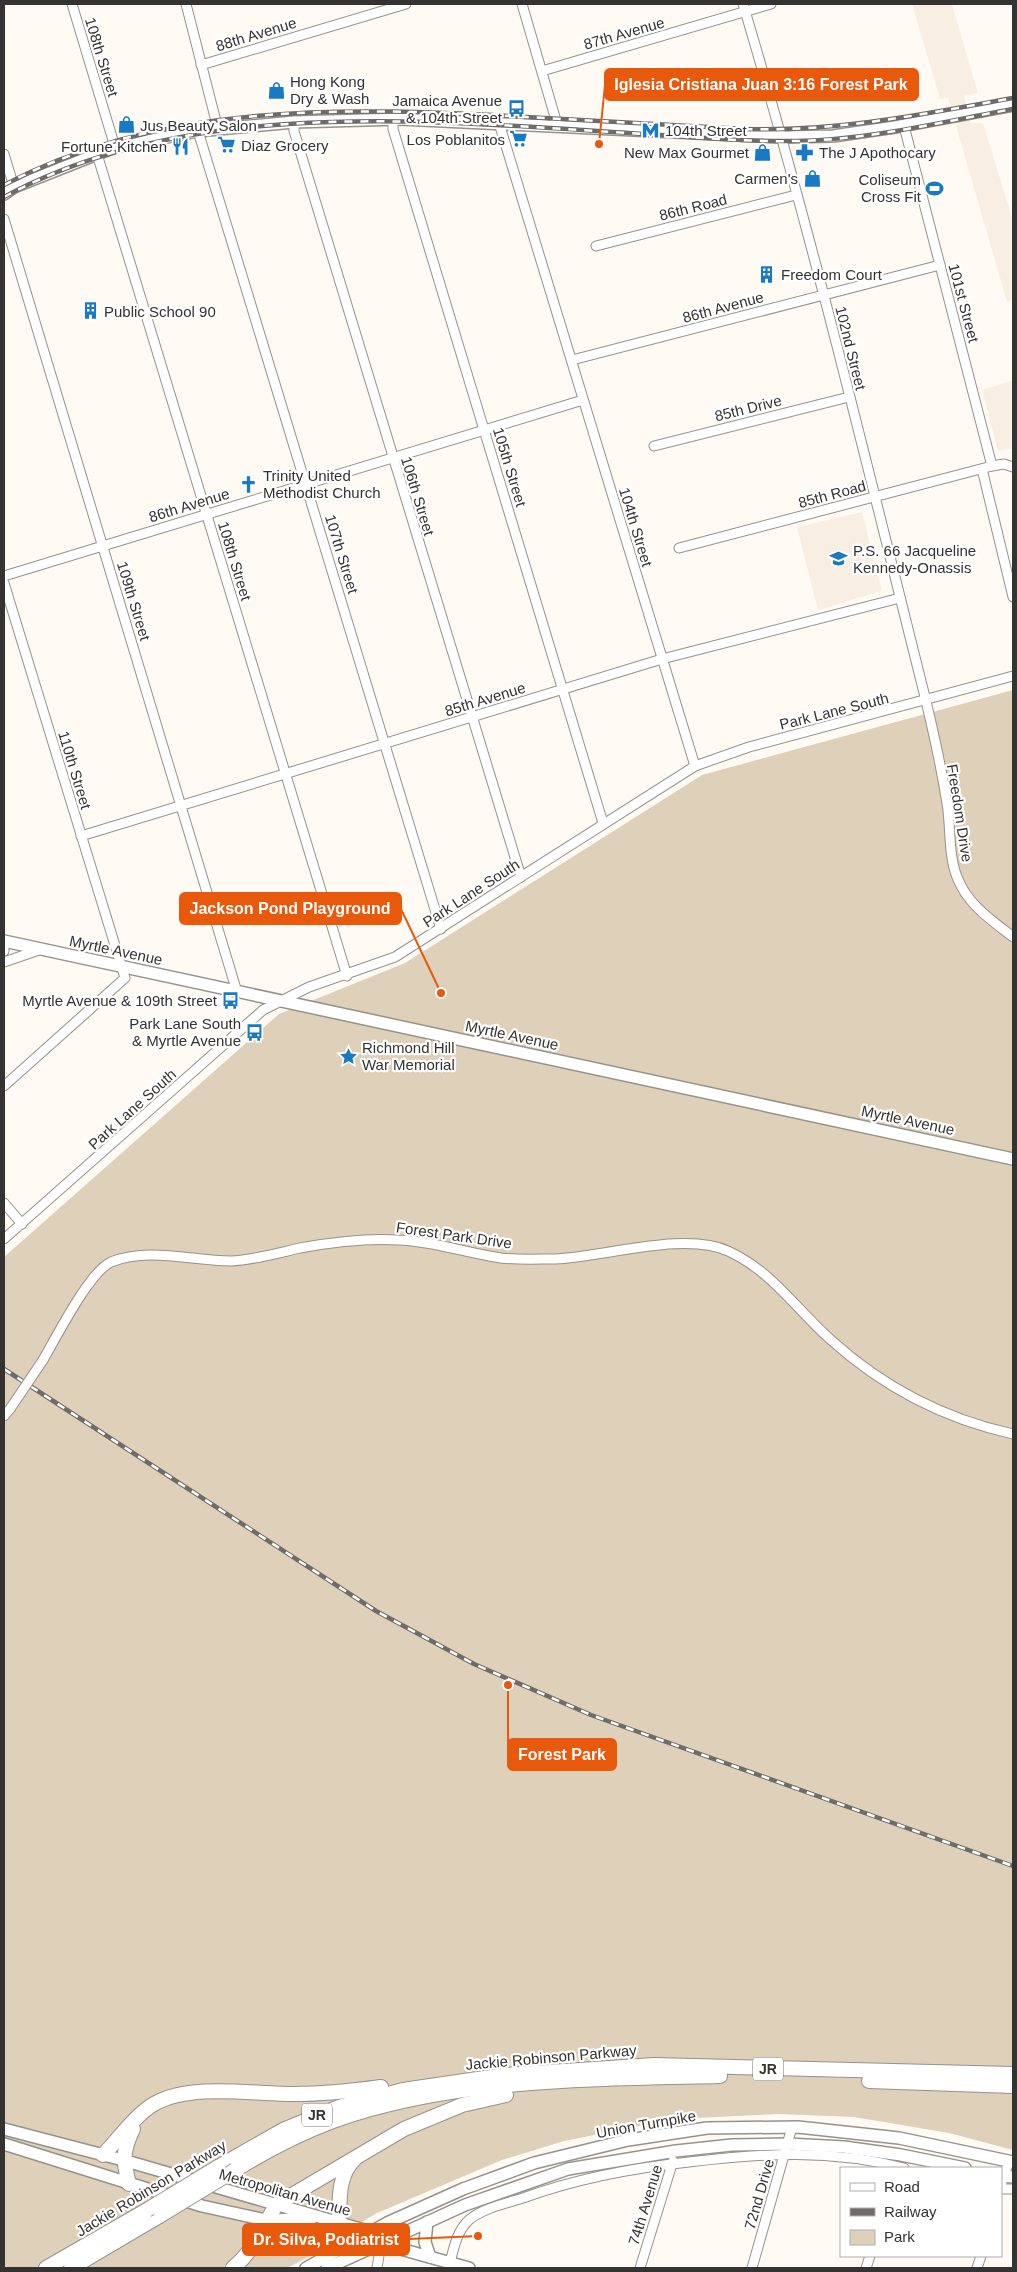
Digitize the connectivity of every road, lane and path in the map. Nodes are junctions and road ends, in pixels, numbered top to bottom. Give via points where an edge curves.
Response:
1 (72, 4) edge
2 (186, 4) edge
3 (406, 4) edge
4 (522, 4) edge
5 (771, 4) edge
6 (744, 8) edge
7 (201, 64) junction
8 (542, 71) junction
9 (1013, 105) edge
10 (393, 118) junction
11 (294, 122) junction
12 (499, 123) junction
13 (557, 124) junction
14 (904, 126) junction
15 (218, 129) junction
16 (198, 130) junction
17 (781, 137) junction
18 (115, 147) junction
19 (4, 154) edge
20 (97, 154) junction
21 (14, 188) junction
22 (4, 194) edge
23 (796, 195) junction
24 (4, 219) edge
25 (596, 246) dead end
26 (940, 265) junction
27 (823, 295) junction
28 (572, 360) junction
29 (849, 397) junction
30 (583, 400) junction
31 (484, 430) junction
32 (654, 446) dead end
33 (392, 458) junction
34 (992, 466) junction
35 (1013, 466) edge
36 (982, 469) junction
37 (306, 484) junction
38 (874, 497) junction
39 (207, 514) junction
40 (102, 545) junction
41 (679, 548) dead end
42 (4, 576) edge
43 (4, 583) edge
44 (1013, 597) edge
45 (900, 598) junction
46 (662, 659) junction
47 (1013, 676) edge
48 (563, 690) junction
49 (926, 701) junction
50 (471, 717) junction
51 (385, 744) junction
52 (695, 766) junction
53 (286, 773) junction
54 (182, 805) junction
55 (603, 823) junction
56 (81, 836) junction
57 (521, 877) junction
58 (441, 929) junction
59 (1013, 937) edge
60 (4, 941) edge
61 (42, 949) junction
62 (4, 962) edge
63 (120, 966) junction
64 (347, 976) junction
65 (237, 992) junction
66 (280, 1001) junction
67 (4, 1086) edge
68 (1013, 1158) edge
69 (4, 1203) edge
70 (22, 1224) junction
71 (4, 1239) edge
72 (4, 1416) edge
73 (1013, 1434) edge
74 (1013, 2074) edge
75 (639, 2078) junction
76 (426, 2086) junction
77 (1013, 2086) edge
78 (139, 2117) junction
79 (792, 2127) junction
80 (4, 2129) edge
81 (4, 2144) edge
82 (787, 2148) junction
83 (676, 2151) junction
84 (360, 2154) junction
85 (103, 2155) junction
86 (901, 2155) junction
87 (123, 2160) junction
88 (1011, 2162) edge
89 (672, 2164) junction
90 (896, 2167) edge
91 (900, 2167) edge
92 (960, 2167) edge
93 (1004, 2181) edge
94 (129, 2184) junction
95 (1013, 2189) edge
96 (277, 2204) junction
97 (323, 2218) junction
98 (266, 2220) junction
99 (427, 2222) junction
100 (339, 2223) junction
101 (369, 2234) junction
102 (381, 2243) junction
103 (351, 2244) junction
104 (430, 2257) junction
105 (450, 2263) junction
106 (46, 2268) edge
107 (71, 2268) edge
108 (233, 2268) edge
109 (306, 2268) edge
110 (327, 2268) edge
111 (377, 2268) edge
112 (469, 2268) edge
113 (640, 2268) edge
114 (752, 2268) edge

1 - 18 street, 108th Street
2 - 7 street
3 - 7 street, 88th Avenue
4 - 8 street
5 - 6 street, 87th Avenue
6 - 8 street, 87th Avenue
6 - 17 street, 102nd Street
7 - 15 street
8 - 13 street
9 - 14 main road
10 - 11 main road
10 - 12 main road
10 - 31 street, 105th Street via 395,136
11 - 15 main road
11 - 33 street, 106th Street
12 - 13 main road
12 - 28 street, 104th Street
13 - 17 main road
14 - 17 main road via 833,136
14 - 26 street, 101st Street
15 - 16 main road
16 - 18 main road
16 - 37 street, 107th Street
17 - 23 street, 102nd Street
18 - 20 main road
19 - 21 street
20 - 21 main road
20 - 39 street, 108th Street
21 - 22 main road
23 - 25 street, 86th Road
23 - 27 street, 102nd Street
24 - 40 street, 109th Street
26 - 27 street, 86th Avenue
26 - 34 street, 101st Street
27 - 28 street, 86th Avenue
27 - 29 street, 102nd Street
28 - 30 street, 104th Street
29 - 32 street, 85th Drive
29 - 38 street, 102nd Street
30 - 31 street, 86th Avenue
30 - 46 street, 104th Street
31 - 33 street, 86th Avenue
31 - 48 street, 105th Street
33 - 37 street, 86th Avenue
33 - 50 street, 106th Street
34 - 35 street
34 - 36 street, 85th Road
36 - 38 street, 85th Road
36 - 44 street
37 - 39 street, 86th Avenue
37 - 51 street, 107th Street
38 - 41 street, 85th Road
38 - 45 street, 102nd Street
39 - 40 street, 86th Avenue
39 - 53 street, 108th Street
40 - 42 street, 86th Avenue
40 - 54 street, 109th Street
43 - 56 street, 110th Street
45 - 46 street, 85th Avenue
45 - 49 street, 102nd Street
46 - 48 street, 85th Avenue
46 - 52 street, 104th Street
47 - 49 street, Park Lane South
48 - 50 street, 85th Avenue
48 - 55 street, 105th Street
49 - 52 street, Park Lane South via 749,747
49 - 59 street, Freedom Drive via 947,805 952,860 957,878 981,912
50 - 51 street, 85th Avenue
50 - 57 street, 106th Street
51 - 53 street, 85th Avenue
51 - 58 street, 107th Street
52 - 55 street, Park Lane South
53 - 54 street, 85th Avenue
53 - 64 street, 108th Street
54 - 56 street, 85th Avenue
54 - 65 street, 109th Street
55 - 57 street, Park Lane South
56 - 63 street, 110th Street
57 - 58 street, Park Lane South
58 - 64 street, Park Lane South via 395,957
60 - 61 main road, Myrtle Avenue
61 - 62 street
61 - 63 main road, Myrtle Avenue
63 - 65 main road, Myrtle Avenue
63 - 67 street via 125,978
64 - 66 street, Park Lane South via 309,987
65 - 66 main road, Myrtle Avenue
66 - 68 main road, Myrtle Avenue
66 - 70 street, Park Lane South via 263,1010
69 - 70 street
70 - 71 street, Park Lane South
72 - 73 street, Forest Park Drive, bridge via 43,1360 87,1286 109,1263 138,1256 238,1260 344,1240 400,1240 502,1258 542,1259 584,1258 654,1246 698,1244 726,1250 756,1266 782,1288 830,1339 886,1383 975,1425
74 - 76 highway, Jackie Robinson Parkway / JR via 654,2065 528,2072
75 - 77 highway, Jackie Robinson Parkway / JR via 747,2075
75 - 84 highway via 527,2091 468,2103 404,2129
75 - 107 highway, Jackie Robinson Parkway / JR, bridge via 521,2085 389,2105 352,2115 277,2146
76 - 78 highway via 403,2084 296,2094 199,2092 158,2102
76 - 106 highway, Jackie Robinson Parkway / JR, bridge via 368,2098 320,2113 258,2143
78 - 85 highway
78 - 87 highway
79 - 82 street, 72nd Drive
79 - 88 main road, Union Turnpike via 899,2138
79 - 101 main road, Union Turnpike via 707,2128 628,2140 544,2161 463,2189
80 - 85 main road, Metropolitan Avenue
81 - 94 main road, Metropolitan Avenue
82 - 83 main road, Union Turnpike via 732,2145
82 - 86 main road, Union Turnpike via 844,2147
82 - 89 street, Union Turnpike
82 - 90 street, Union Turnpike
82 - 114 street, 72nd Drive
83 - 89 street, 74th Avenue
83 - 99 main road, Union Turnpike via 568,2168 464,2205
84 - 96 highway
84 - 100 highway via 347,2168 342,2180
85 - 87 main road, Metropolitan Avenue
86 - 91 street
86 - 92 main road, Union Turnpike
87 - 94 highway
87 - 96 main road, Metropolitan Avenue
88 - 93 street
89 - 105 street, Union Turnpike via 624,2169 552,2188 482,2212 470,2219 459,2234
89 - 113 street, 74th Avenue
93 - 95 street
94 - 98 main road, Metropolitan Avenue via 202,2206
96 - 97 main road, Metropolitan Avenue
96 - 98 highway
97 - 98 main road
97 - 100 main road, Metropolitan Avenue
98 - 103 main road, Metropolitan Avenue
98 - 108 highway via 261,2235
99 - 102 main road, Union Turnpike
99 - 104 main road via 425,2242
100 - 101 main road, Metropolitan Avenue
101 - 102 main road, Metropolitan Avenue
101 - 103 main road, Union Turnpike
102 - 103 main road, Metropolitan Avenue
102 - 104 main road, Metropolitan Avenue
102 - 110 main road, Union Turnpike
102 - 111 street
103 - 109 main road, Union Turnpike
104 - 105 main road, Metropolitan Avenue
105 - 112 main road, Metropolitan Avenue

